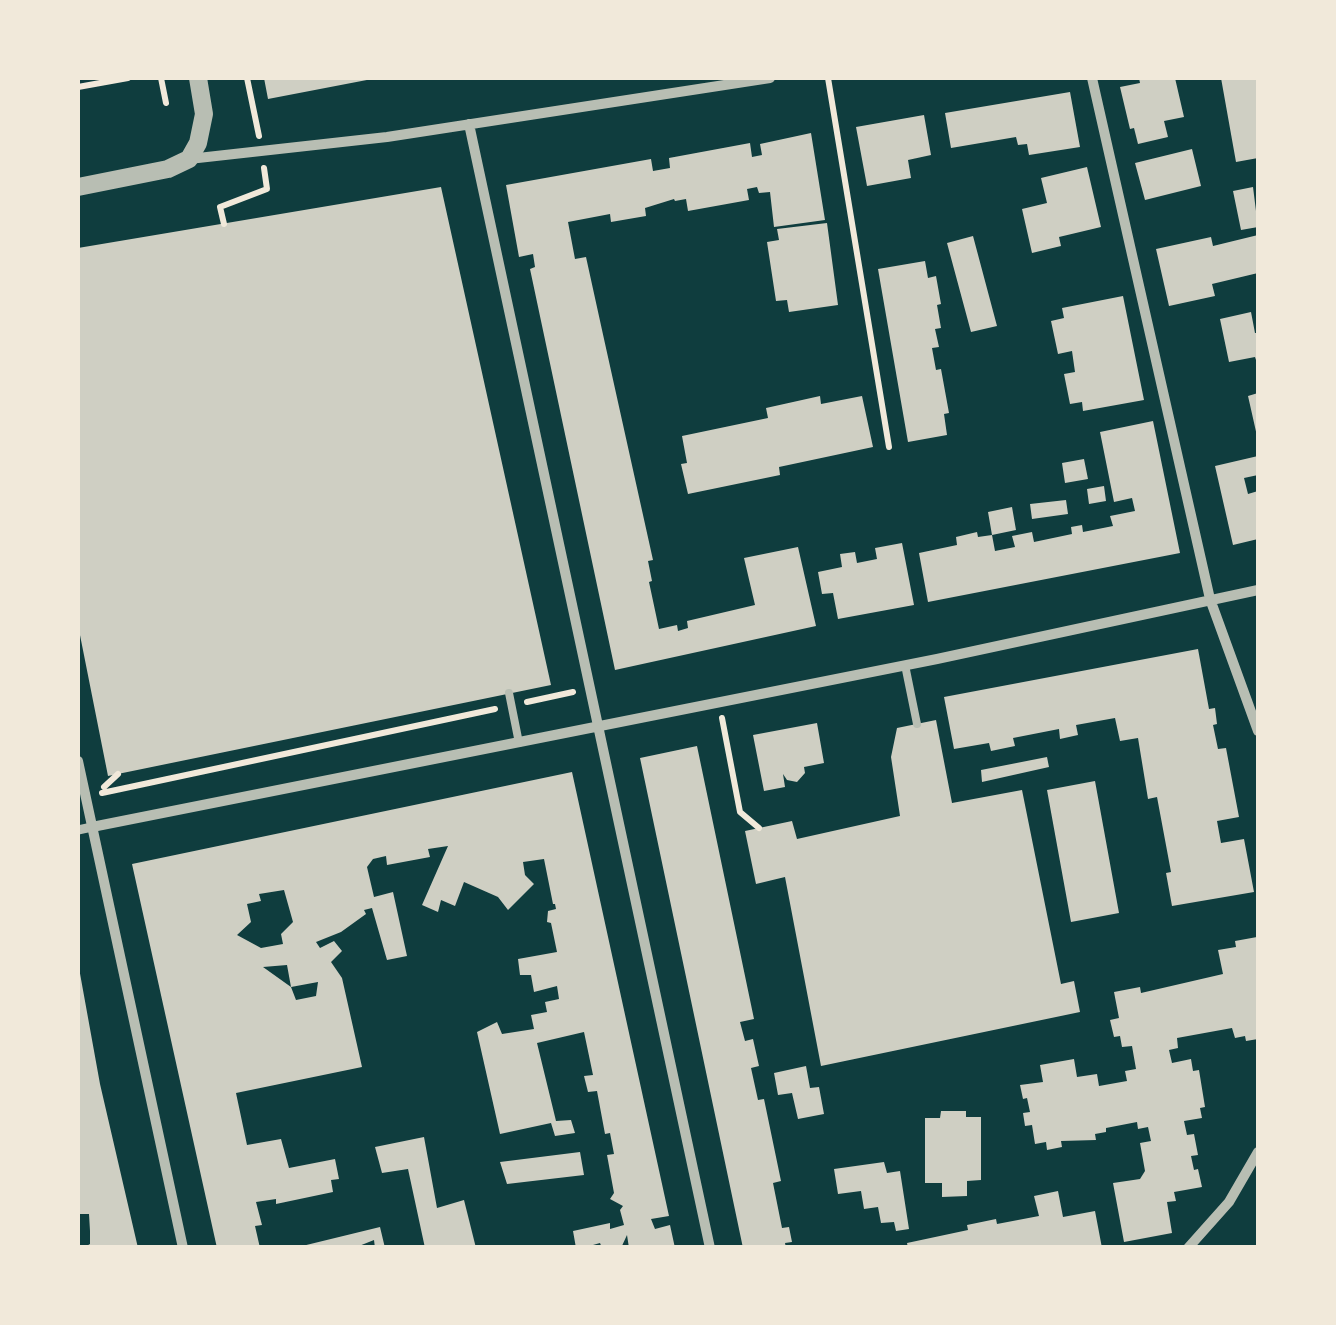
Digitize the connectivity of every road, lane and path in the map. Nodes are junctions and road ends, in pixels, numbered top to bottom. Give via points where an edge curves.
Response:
1 (128, 78) edge
2 (161, 78) edge
3 (198, 78) edge
4 (248, 78) edge
5 (770, 78) edge
6 (828, 78) edge
7 (1092, 78) edge
8 (78, 87) edge
9 (166, 103) dead end
10 (469, 124) junction
11 (262, 153) junction
12 (189, 159) junction
13 (78, 187) edge
14 (224, 224) dead end
15 (889, 447) dead end
16 (1258, 590) edge
17 (1210, 600) junction
18 (905, 665) junction
19 (589, 688) junction
20 (509, 693) dead end
21 (719, 702) junction
22 (511, 705) junction
23 (916, 724) dead end
24 (597, 725) junction
25 (1258, 732) edge
26 (519, 743) junction
27 (78, 761) edge
28 (85, 797) junction
29 (92, 827) junction
30 (760, 828) dead end
31 (78, 830) edge
32 (1258, 1152) edge
33 (183, 1248) edge
34 (710, 1248) edge
35 (1188, 1248) edge

1 - 8 path
2 - 9 path
3 - 12 street via 204,114
4 - 11 path
5 - 10 street
6 - 15 path
7 - 17 street
10 - 11 street
10 - 19 street
11 - 12 street
11 - 14 path via 267,189 220,207
12 - 13 street via 168,170
16 - 17 street
17 - 18 street
17 - 25 street
18 - 21 street
18 - 23 lane
19 - 22 path
19 - 24 street
20 - 22 lane
21 - 24 street
21 - 30 path via 740,812
22 - 26 lane
22 - 28 path
24 - 26 street
24 - 34 street
26 - 29 street
27 - 28 street
28 - 29 street
29 - 31 street
29 - 33 street
32 - 35 street via 1229,1202

